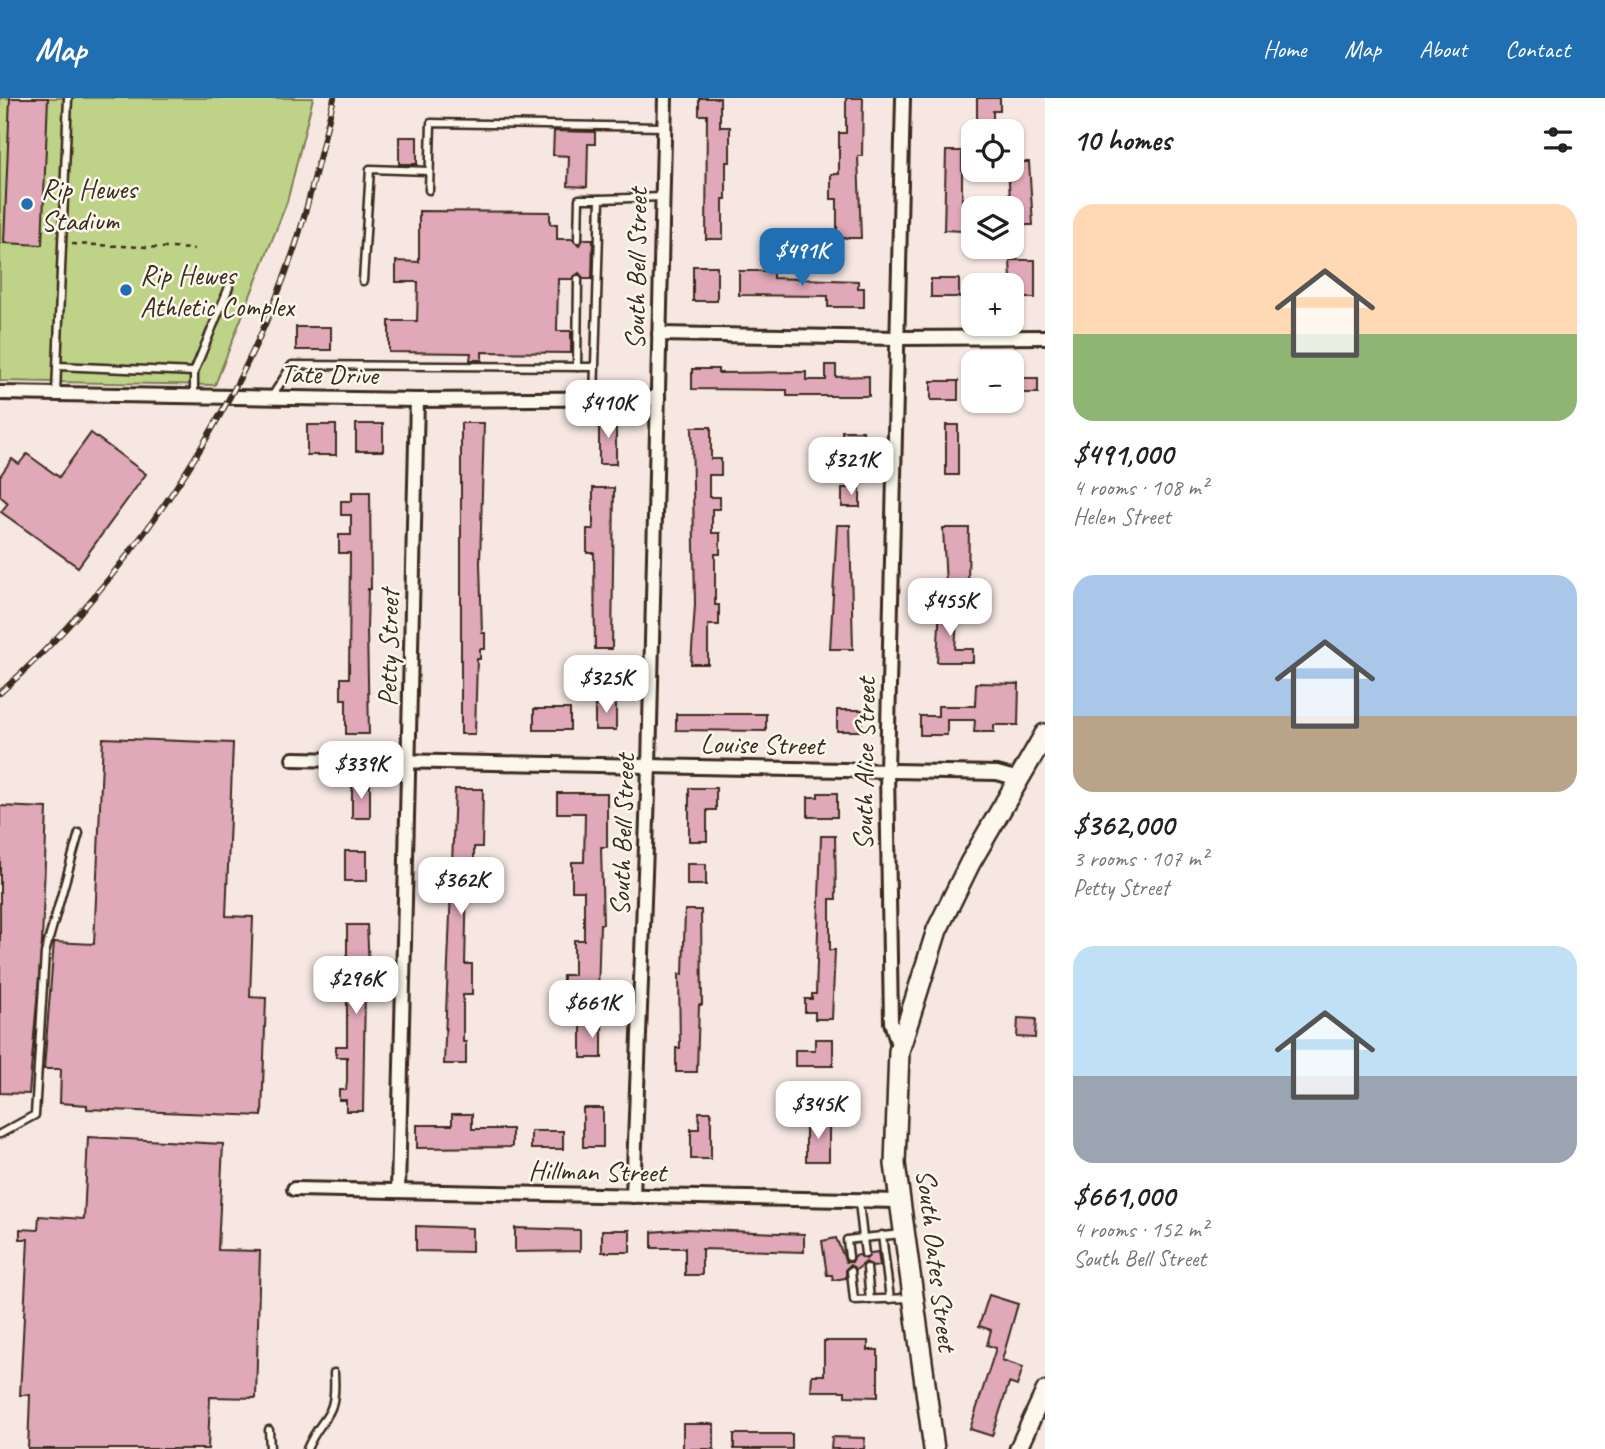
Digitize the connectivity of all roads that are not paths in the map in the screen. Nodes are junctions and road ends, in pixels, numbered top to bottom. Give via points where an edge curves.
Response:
1 (68, 98) edge
2 (665, 98) edge
3 (903, 98) edge
4 (664, 127) junction
5 (429, 171) junction
6 (429, 190) dead end
7 (663, 197) junction
8 (600, 199) junction
9 (578, 239) dead end
10 (578, 279) dead end
11 (363, 281) dead end
12 (229, 287) dead end
13 (659, 334) junction
14 (1045, 337) edge
15 (898, 338) junction
16 (58, 366) junction
17 (577, 367) junction
18 (594, 367) junction
19 (194, 372) junction
20 (0, 393) edge
21 (57, 394) junction
22 (194, 397) junction
23 (271, 398) junction
24 (658, 398) junction
25 (594, 399) junction
26 (417, 400) junction
27 (1045, 734) edge
28 (293, 759) dead end
29 (411, 762) junction
30 (649, 766) junction
31 (887, 770) junction
32 (1019, 779) junction
33 (79, 833) dead end
34 (899, 1051) junction
35 (0, 1134) edge
36 (294, 1189) dead end
37 (398, 1191) junction
38 (633, 1196) junction
39 (899, 1201) junction
40 (859, 1202) junction
41 (904, 1234) junction
42 (882, 1235) junction
43 (863, 1238) junction
44 (865, 1254) dead end
45 (849, 1257) dead end
46 (867, 1268) dead end
47 (851, 1271) dead end
48 (913, 1297) junction
49 (890, 1299) junction
50 (870, 1300) junction
51 (334, 1373) dead end
52 (1045, 1390) edge
53 (269, 1430) dead end
54 (270, 1449) edge
55 (307, 1449) edge
56 (934, 1449) edge
57 (1018, 1449) edge

1 - 16 lane
2 - 4 street, South Bell Street
3 - 15 street, South Alice Street
4 - 5 lane via 431,123
4 - 7 street, South Bell Street
5 - 6 lane
5 - 11 lane via 370,169
7 - 8 lane
7 - 13 street, South Bell Street
8 - 9 lane via 579,199
8 - 18 lane
10 - 17 lane
12 - 19 lane
13 - 15 street
13 - 24 street, South Bell Street
14 - 15 street
15 - 31 street, South Alice Street
16 - 19 lane
16 - 21 lane
17 - 18 lane
17 - 23 lane via 292,365
18 - 25 lane
19 - 22 lane
20 - 21 street, Tate Drive
21 - 22 street, Tate Drive
22 - 23 street, Tate Drive
23 - 26 street, Tate Drive
24 - 25 street, Tate Drive
24 - 30 street, South Bell Street
25 - 26 street, Tate Drive
26 - 29 street, Petty Street
27 - 32 main road, South Oates Street
28 - 29 street, Louise Street
29 - 30 street, Louise Street
29 - 37 street, Petty Street
30 - 31 street, Louise Street
30 - 38 street, South Bell Street
31 - 32 street, Louise Street via 997,773
31 - 34 street, South Alice Street via 891,1022
32 - 34 main road, South Oates Street via 937,930
33 - 35 lane via 45,953 35,1115
34 - 39 main road, South Oates Street via 894,1135
36 - 37 street, Hillman Street
37 - 38 street, Hillman Street
38 - 40 street, Hillman Street
39 - 40 street, Hillman Street
39 - 41 main road, South Oates Street
40 - 43 lane
41 - 42 lane
41 - 48 main road, South Oates Street
42 - 43 lane
42 - 49 lane
43 - 44 lane
43 - 45 lane via 847,1240
46 - 50 lane
47 - 50 lane via 854,1300
48 - 49 lane
48 - 56 main road, South Oates Street
49 - 50 lane
51 - 55 lane via 331,1413
52 - 57 street
53 - 54 lane

